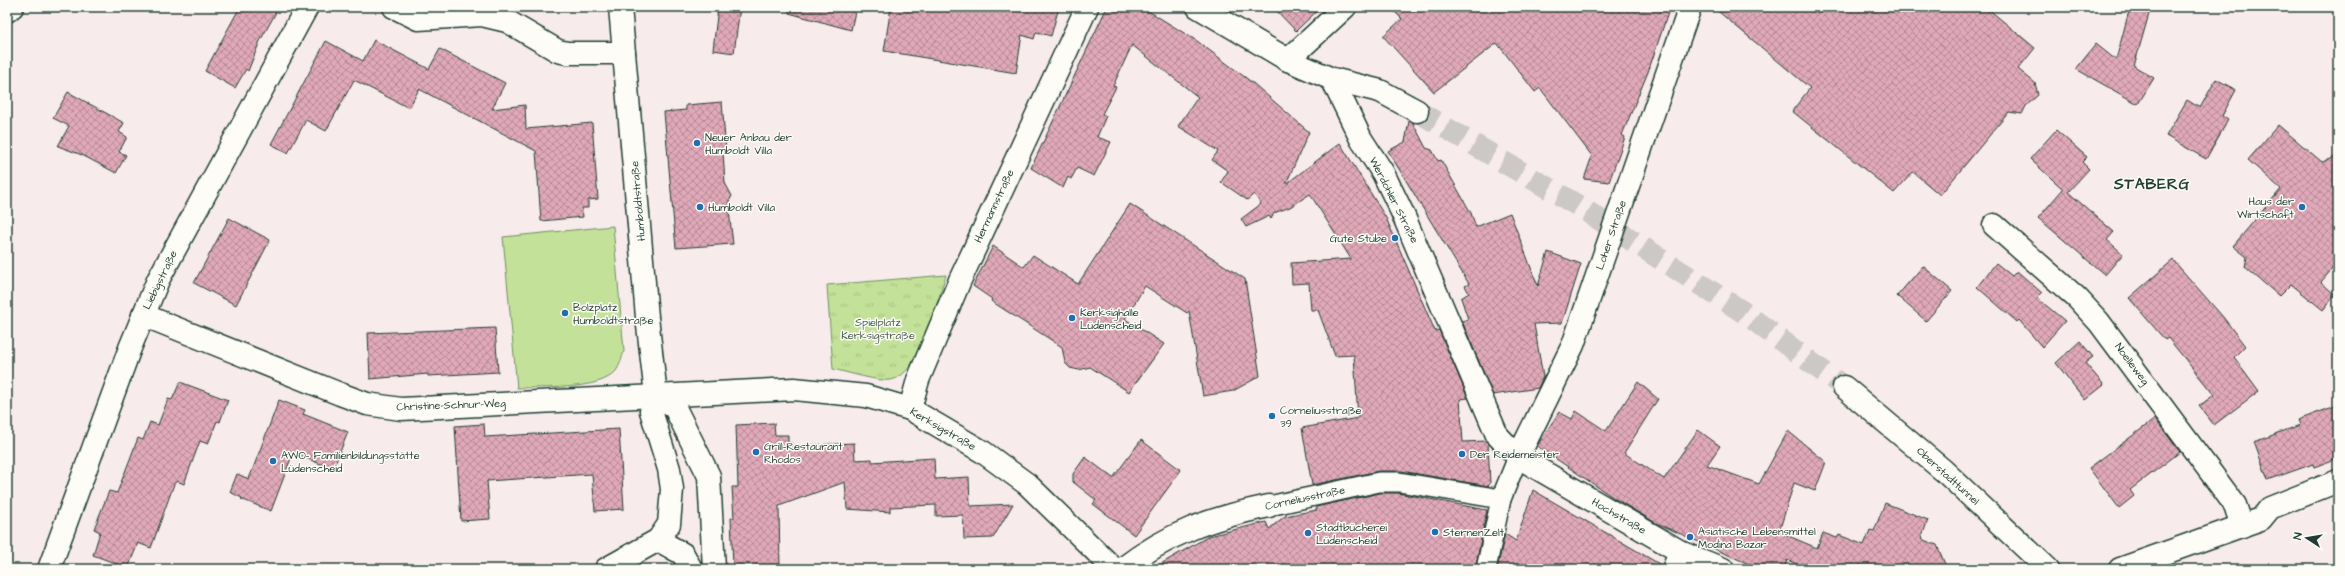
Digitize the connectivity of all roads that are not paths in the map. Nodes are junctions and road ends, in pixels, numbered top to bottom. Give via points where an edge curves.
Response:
1 (12, 7) edge
2 (307, 7) edge
3 (394, 7) edge
4 (620, 7) edge
5 (1087, 7) edge
6 (1198, 7) edge
7 (1345, 7) edge
8 (1690, 7) edge
9 (7, 11) edge
10 (624, 54) junction
11 (1288, 60) junction
12 (1332, 78) junction
13 (1418, 111) tunnel mouth
14 (1994, 225) dead end
15 (143, 316) junction
16 (1844, 386) tunnel mouth
17 (656, 395) junction
18 (910, 409) junction
19 (1518, 457) junction
20 (2338, 481) edge
21 (1500, 498) junction
22 (1269, 506) joint
23 (2242, 526) junction
24 (658, 540) junction
25 (1677, 561) edge
26 (49, 569) edge
27 (606, 569) edge
28 (691, 569) edge
29 (714, 569) edge
30 (1114, 569) edge
31 (1122, 569) edge
32 (1486, 569) edge
33 (1723, 569) edge
34 (2048, 569) edge
35 (2120, 569) edge

1 - 9 street
2 - 15 street, Liebigstraße via 158,280
3 - 10 street via 418,19 482,15 507,21 558,51 567,53
4 - 10 street, Humboldtstraße
5 - 18 street, Hermannstraße via 960,280 918,380
6 - 11 street
7 - 11 street
8 - 19 street, Loher Straße via 1573,345
10 - 17 street, Humboldtstraße
11 - 12 street
12 - 13 street via 1380,91
12 - 19 street, Werdohler Straße via 1361,139 1383,173 1402,212 1497,435
14 - 23 street, Noelleweg via 2077,298 2099,322 2235,505
15 - 17 street, Christine-Schnur-Weg via 367,404 401,409
15 - 26 street, Liebigstraße
16 - 34 street, Oberstadttunnel via 1944,471
17 - 18 street, Kerksigstraße via 818,390 866,396
17 - 24 street, Humboldtstraße via 651,411 669,469 672,490 669,524
17 - 29 street via 674,408 709,476
18 - 30 street, Kerksigstraße via 983,452 1027,484
19 - 21 street
19 - 25 street, Hochstraße
20 - 23 street via 2270,508 2261,519
21 - 22 street, Corneliusstraße via 1399,482 1379,482
21 - 32 street
22 - 31 street, Corneliusstraße via 1224,516 1184,531 1149,548
23 - 35 street
24 - 27 street
24 - 28 street via 683,554
25 - 33 street, Hochstraße

